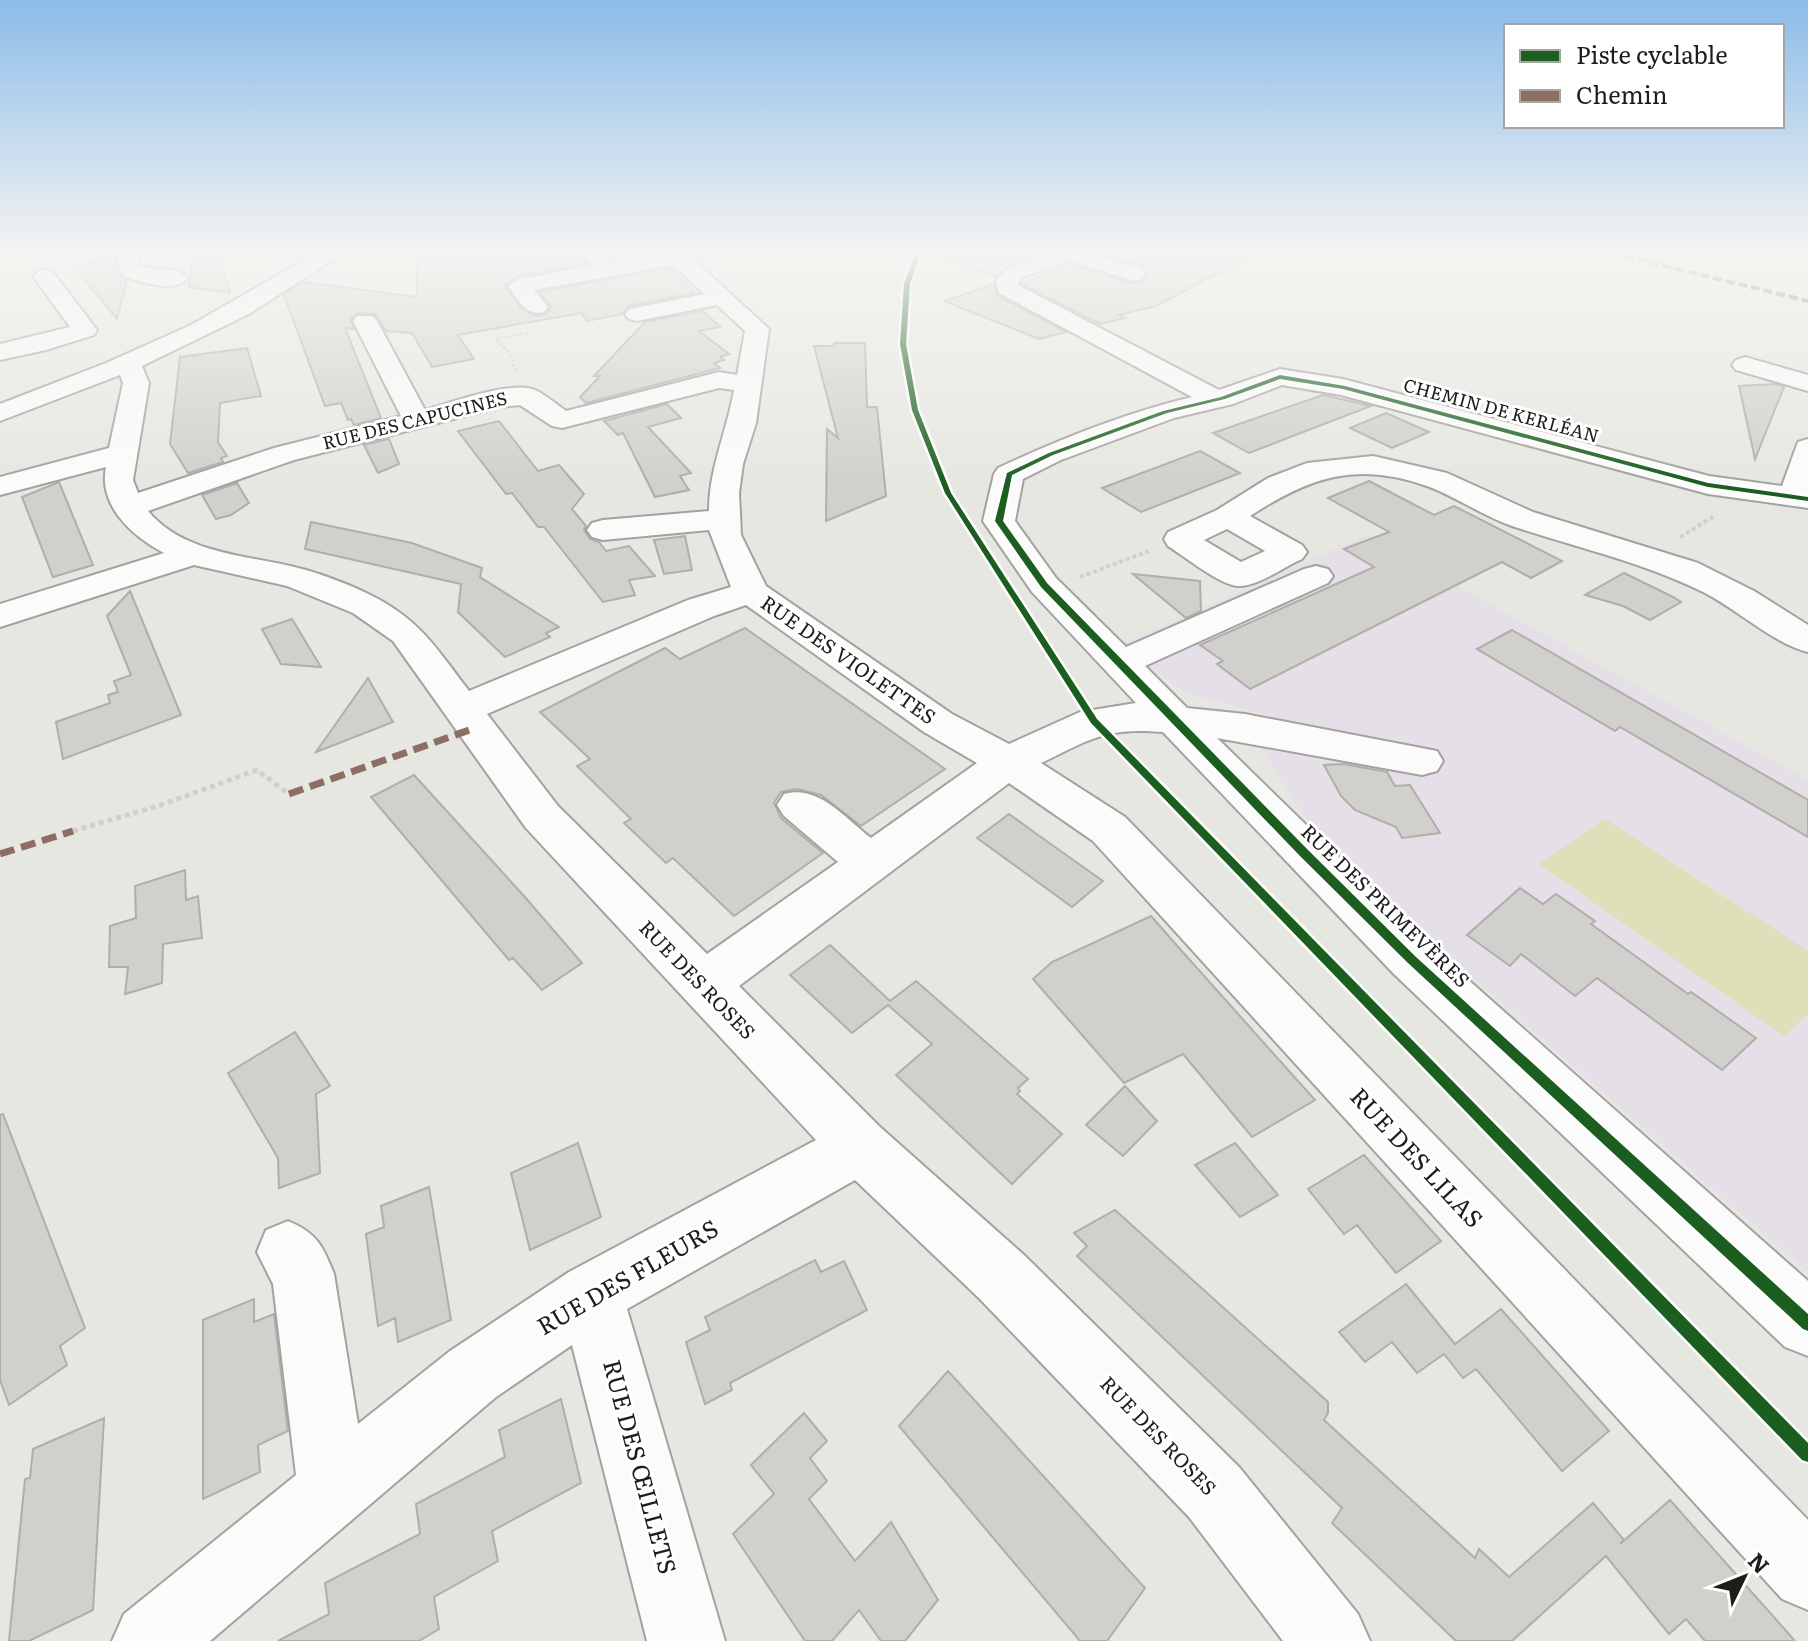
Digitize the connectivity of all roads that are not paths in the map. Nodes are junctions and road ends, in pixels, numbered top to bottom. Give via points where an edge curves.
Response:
1 (85, 330) edge
2 (197, 330) edge
3 (369, 330) edge
4 (757, 330) edge
5 (1085, 330) edge
6 (0, 352) edge
7 (123, 365) junction
8 (1745, 365) dead end
9 (1808, 383) edge
10 (748, 384) junction
11 (1215, 399) junction
12 (0, 413) edge
13 (416, 419) junction
14 (1808, 448) edge
15 (120, 454) junction
16 (1009, 474) joint
17 (0, 486) edge
18 (1801, 498) edge
19 (128, 507) junction
20 (1228, 517) junction
21 (724, 519) junction
22 (603, 530) dead end
23 (192, 555) junction
24 (1316, 576) dead end
25 (751, 592) junction
26 (0, 616) edge
27 (1808, 641) edge
28 (1136, 657) dead end
29 (462, 709) junction
30 (1181, 723) junction
31 (1028, 753) junction
32 (1422, 761) dead end
33 (799, 805) dead end
34 (870, 863) junction
35 (702, 985) junction
36 (860, 1146) junction
37 (288, 1252) dead end
38 (591, 1294) junction
39 (1808, 1324) edge
40 (333, 1490) junction
41 (1808, 1573) edge
42 (151, 1641) edge
43 (686, 1641) edge
44 (1331, 1641) edge

1 - 6 street
2 - 7 street
3 - 13 street
4 - 10 street
5 - 11 street
7 - 12 street
7 - 15 street, RUE DES ROSES via 131,369 136,383
8 - 9 street
10 - 13 street, RUE DES CAPUCINES via 719,380 562,420 525,396
10 - 21 street via 728,464
11 - 16 street, CHEMIN DE KERLÉAN via 1165,412
11 - 18 street, CHEMIN DE KERLÉAN via 1280,377 1331,385 1708,485
13 - 19 street, RUE DES CAPUCINES via 284,454
14 - 18 street, CHEMIN DE KERLÉAN
15 - 17 street
15 - 19 street, RUE DES ROSES via 118,480
16 - 30 street, RUE DES PRIMEVÈRES via 999,521 1048,590
19 - 23 street, RUE DES ROSES via 148,532
20 - 20 street via 1180,539 1239,576 1290,552
20 - 27 street via 1279,484 1318,469 1373,465 1436,479 1522,519 1686,570
21 - 22 street
21 - 25 street via 725,535
23 - 26 street
23 - 29 street, RUE DES ROSES via 297,578 365,606 406,633
24 - 28 street
25 - 29 street, RUE DES VIOLETTES
25 - 31 street, RUE DES VIOLETTES via 938,723
29 - 35 street, RUE DES ROSES via 542,817
30 - 31 street via 1130,716 1094,721
30 - 32 street via 1245,727
30 - 39 street, RUE DES PRIMEVÈRES via 1412,960
31 - 34 street
31 - 41 street, RUE DES LILAS via 1109,829
33 - 34 street
34 - 35 street
35 - 36 street, RUE DES ROSES
36 - 38 street, RUE DES FLEURS
36 - 44 street, RUE DES ROSES via 1002,1277 1214,1492
37 - 40 street via 303,1274
38 - 40 street, RUE DES FLEURS via 473,1374
38 - 43 street, RUE DES ŒILLETS
40 - 42 street, RUE DES FLEURS

